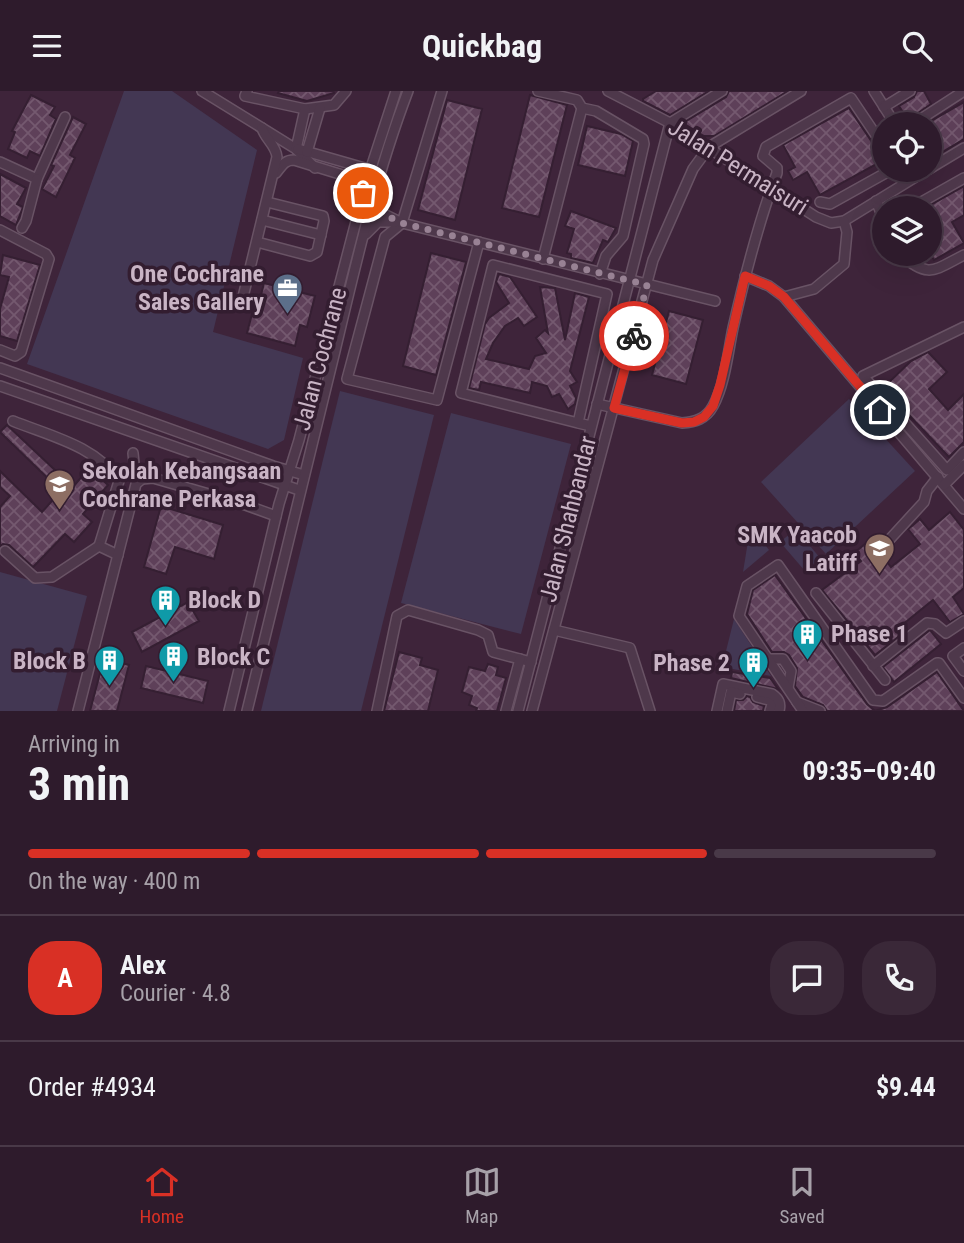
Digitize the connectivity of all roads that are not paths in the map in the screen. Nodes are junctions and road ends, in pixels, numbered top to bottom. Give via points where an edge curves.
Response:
1 (202, 91) edge
2 (247, 91) edge
3 (346, 91) edge
4 (396, 91) edge
5 (408, 91) edge
6 (442, 91) edge
7 (538, 91) edge
8 (608, 91) edge
9 (722, 91) edge
10 (802, 91) edge
11 (874, 91) edge
12 (910, 91) edge
13 (964, 91) edge
14 (623, 93) edge
15 (884, 107) junction
16 (582, 108) junction
17 (305, 109) junction
18 (320, 109) junction
19 (887, 112) edge
20 (932, 112) edge
21 (65, 117) dead end
22 (670, 123) junction
23 (262, 128) junction
24 (872, 128) edge
25 (709, 147) junction
26 (964, 148) edge
27 (296, 149) junction
28 (307, 152) junction
29 (942, 161) edge
30 (0, 162) edge
31 (315, 168) junction
32 (370, 169) junction
33 (380, 173) junction
34 (274, 175) junction
35 (964, 178) edge
36 (37, 179) junction
37 (872, 181) edge
38 (907, 182) edge
39 (366, 183) junction
40 (377, 185) junction
41 (771, 190) junction
42 (884, 196) edge
43 (932, 196) edge
44 (267, 202) junction
45 (820, 202) dead end
46 (872, 204) edge
47 (262, 220) junction
48 (844, 221) junction
49 (402, 223) junction
50 (22, 228) dead end
51 (0, 230) edge
52 (321, 235) junction
53 (363, 239) junction
54 (257, 242) junction
55 (479, 242) junction
56 (964, 255) edge
57 (543, 259) junction
58 (915, 266) edge
59 (600, 274) junction
60 (745, 276) junction
61 (629, 281) junction
62 (647, 285) junction
63 (784, 297) junction
64 (242, 301) dead end
65 (715, 301) dead end
66 (964, 327) edge
67 (0, 350) edge
68 (0, 368) edge
69 (0, 386) edge
70 (597, 404) junction
71 (614, 408) junction
72 (13, 421) dead end
73 (578, 423) junction
74 (592, 426) junction
75 (927, 448) junction
76 (964, 452) edge
77 (133, 453) dead end
78 (919, 455) junction
79 (964, 465) edge
80 (289, 471) junction
81 (303, 475) junction
82 (142, 479) junction
83 (941, 481) junction
84 (285, 486) junction
85 (299, 490) junction
86 (964, 509) edge
87 (276, 516) junction
88 (890, 539) dead end
89 (99, 546) junction
90 (5, 551) dead end
91 (117, 555) junction
92 (817, 593) dead end
93 (964, 621) edge
94 (554, 630) junction
95 (964, 648) edge
96 (520, 659) junction
97 (531, 662) junction
98 (873, 666) junction
99 (964, 671) edge
100 (885, 680) dead end
101 (964, 698) edge
102 (797, 702) junction
103 (78, 711) edge
104 (229, 711) edge
105 (247, 711) edge
106 (377, 711) edge
107 (506, 711) edge
108 (518, 711) edge
109 (532, 711) edge
110 (650, 711) edge
111 (717, 711) edge
112 (727, 711) edge
113 (770, 711) edge
114 (779, 711) edge
115 (803, 711) edge
116 (820, 711) edge

1 - 23 street
2 - 17 street via 245,96
3 - 18 street via 334,106
4 - 32 street, Jalan Cochrane
5 - 33 street, Jalan Cochrane
6 - 49 street
7 - 16 street via 577,100
8 - 14 street, Jalan Permaisuri
9 - 22 street
10 - 25 street
11 - 15 street
12 - 15 street
13 - 20 street
14 - 22 street, Jalan Permaisuri
15 - 19 street
16 - 57 street
16 - 59 street via 596,111 644,143 623,236 606,256
17 - 18 street
17 - 27 street
18 - 28 street
21 - 36 street
22 - 25 street, Jalan Permaisuri
22 - 61 street, Jalan Shahbandar
23 - 27 street
23 - 34 street via 276,151
24 - 41 street via 854,99 846,99 766,147 763,156 777,168
25 - 41 street, Jalan Permaisuri
25 - 62 street, Jalan Shahbandar via 693,169 653,260
26 - 29 street
27 - 28 street
27 - 31 street
28 - 32 street
30 - 36 street
31 - 34 street via 288,160
31 - 39 street
32 - 33 street
32 - 39 street, Jalan Cochrane
33 - 40 street, Jalan Cochrane
34 - 44 street
35 - 43 street
36 - 50 street
37 - 45 street via 830,204
38 - 42 street
39 - 40 street
39 - 80 street, Jalan Cochrane
40 - 49 street via 380,212
40 - 53 street, Jalan Cochrane
41 - 48 street, Jalan Permaisuri via 816,217 831,223
41 - 60 street
44 - 47 street
44 - 52 street via 323,216
46 - 48 street
47 - 52 street
47 - 54 street
48 - 63 street via 844,264 814,289
49 - 53 street via 378,222
49 - 55 street
49 - 55 street via 385,237 348,379 437,400
51 - 67 street via 49,259 20,355
52 - 54 street via 313,255
53 - 81 street, Jalan Cochrane
54 - 64 street
55 - 57 street
56 - 58 street via 934,271
57 - 59 street
59 - 61 street
60 - 63 street
60 - 71 street via 720,385 704,417 682,423
61 - 62 street
61 - 70 street, Jalan Shahbandar
62 - 65 street
62 - 71 street, Jalan Shahbandar
63 - 78 street
66 - 75 street via 863,376
68 - 80 street
69 - 84 street
70 - 71 street
70 - 74 street, Jalan Shahbandar
71 - 94 street, Jalan Shahbandar
72 - 89 street via 95,455 112,469 119,481
73 - 73 street via 607,294 493,265 461,393
73 - 74 street
74 - 97 street, Jalan Shahbandar
75 - 76 street via 947,470
75 - 78 street
77 - 82 street via 135,474
78 - 83 street
79 - 83 street
80 - 81 street
80 - 84 street, Jalan Cochrane
81 - 85 street, Jalan Cochrane
82 - 87 street via 153,478
82 - 91 street via 133,493
83 - 86 street
83 - 88 street via 927,491 922,505
84 - 85 street
84 - 87 street, Jalan Cochrane
85 - 105 street, Jalan Cochrane
87 - 104 street, Jalan Cochrane
89 - 90 street via 52,577 35,578
89 - 91 street
91 - 103 street
92 - 98 street
93 - 98 street via 946,633 928,623
94 - 109 street, Jalan Shahbandar
94 - 110 street via 630,648
95 - 99 street via 953,656
96 - 97 street
96 - 106 street via 493,652 488,635 405,611 397,616
96 - 107 street
97 - 108 street, Jalan Shahbandar
98 - 100 street
101 - 102 street via 937,663 883,701 873,700 778,565 747,586 739,616
102 - 115 street
102 - 116 street
111 - 114 street via 723,684 772,694 778,698
112 - 113 street via 731,692 773,701

